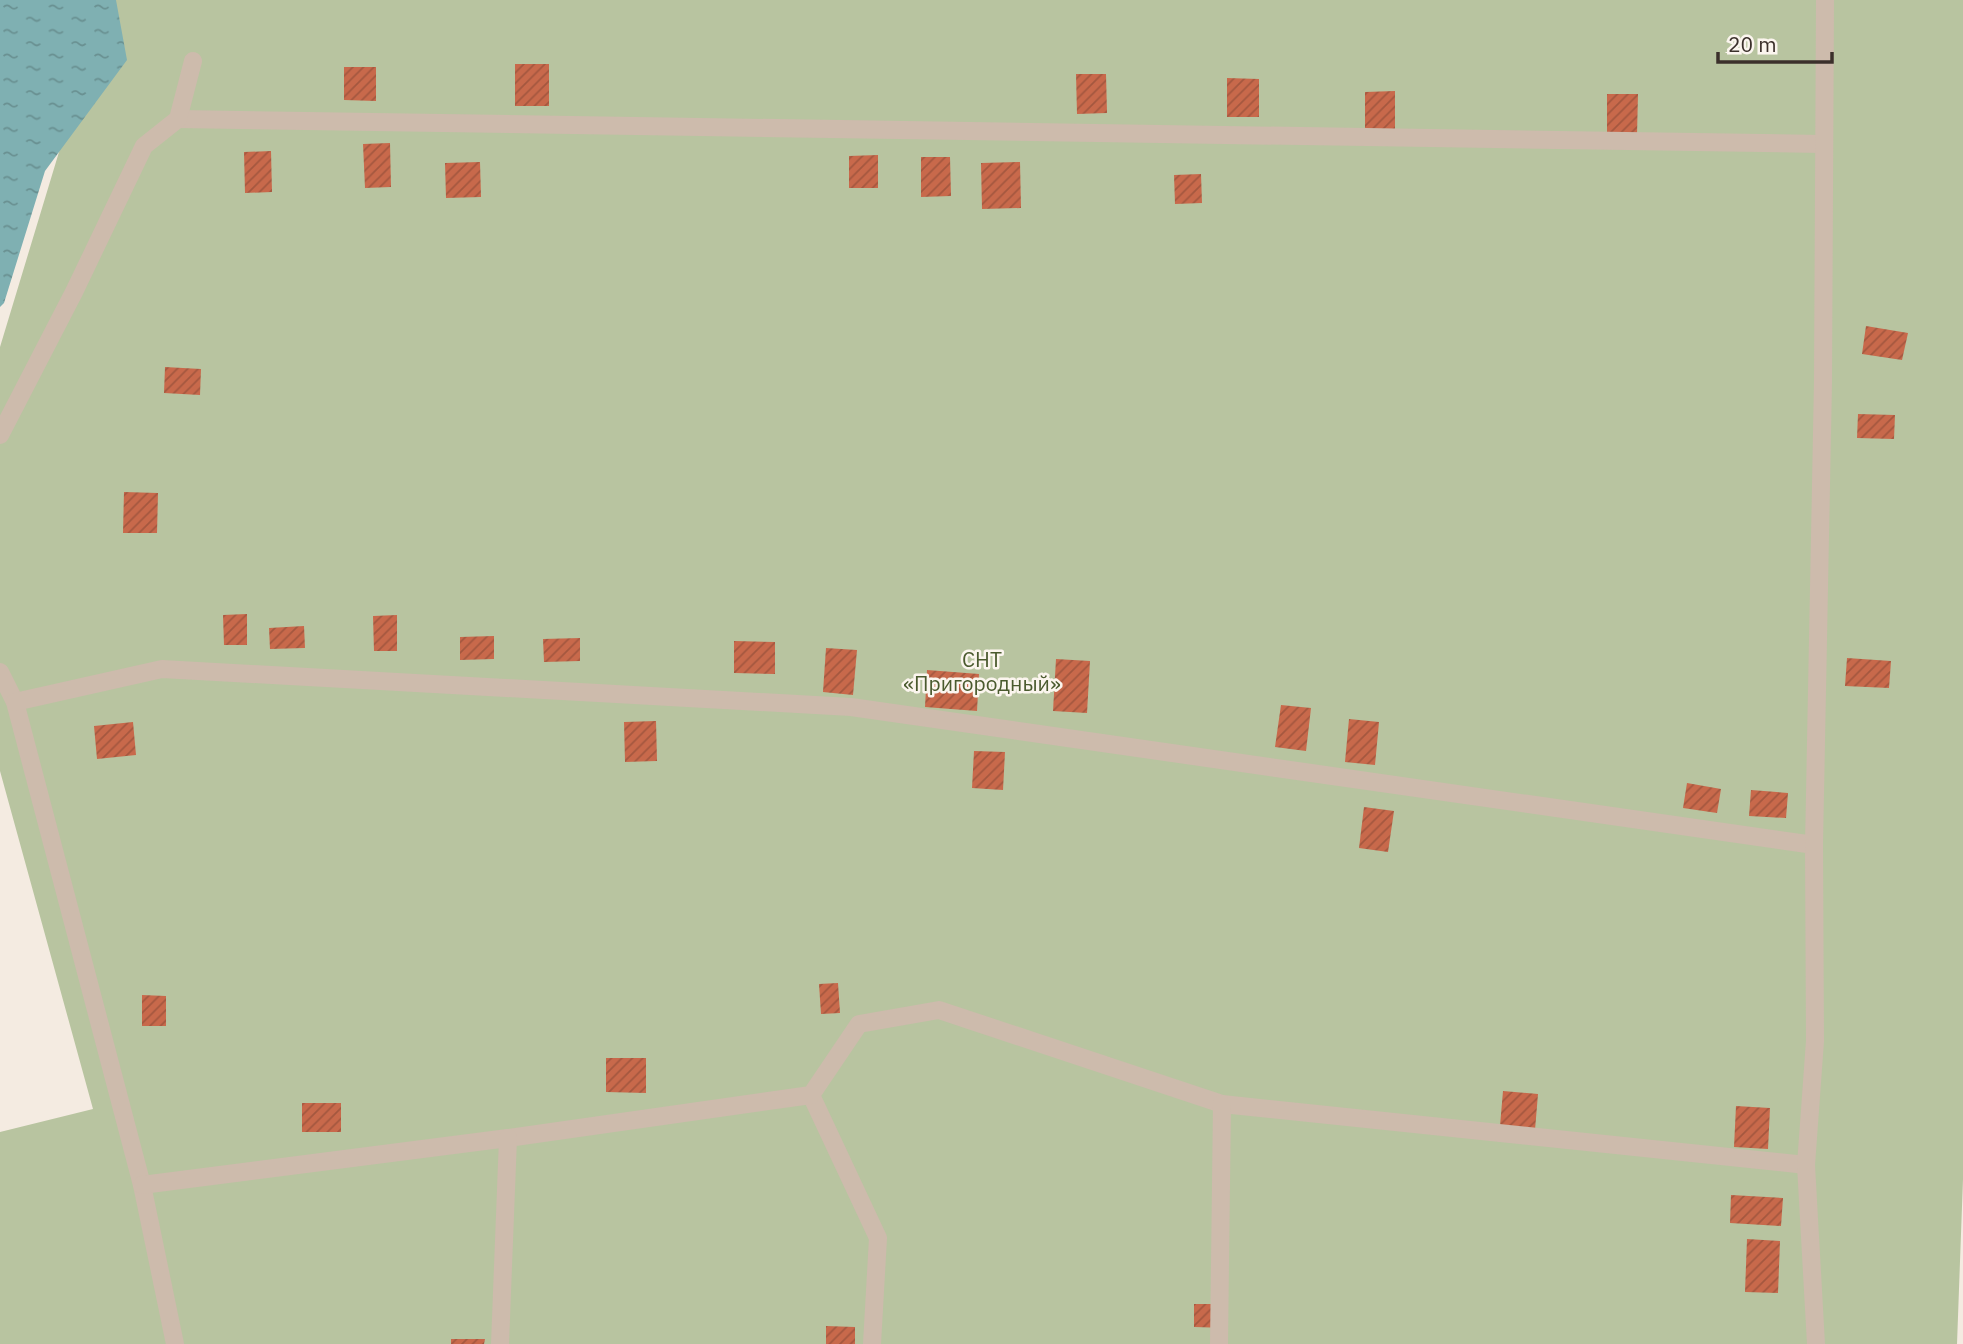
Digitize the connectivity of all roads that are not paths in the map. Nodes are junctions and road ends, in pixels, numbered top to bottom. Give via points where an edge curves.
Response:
1 (1825, 0) edge
2 (193, 61) dead end
3 (178, 120) junction
4 (1823, 144) junction
5 (0, 435) edge
6 (0, 672) edge
7 (15, 702) junction
8 (1814, 845) junction
9 (811, 1095) junction
10 (1223, 1104) junction
11 (508, 1139) junction
12 (1806, 1166) junction
13 (142, 1185) junction
14 (176, 1344) edge
15 (500, 1344) edge
16 (872, 1344) edge
17 (1219, 1344) edge
18 (1816, 1344) edge

1 - 4 street
2 - 3 street
3 - 4 street
3 - 5 street via 145,146
4 - 8 street
6 - 7 street
7 - 8 street via 162,669 851,707
7 - 13 street
8 - 12 street via 1815,1041
9 - 10 street via 859,1024 939,1010
9 - 11 street
9 - 16 street via 878,1238
10 - 12 street
10 - 17 street
11 - 13 street
11 - 15 street
12 - 18 street
13 - 14 street

